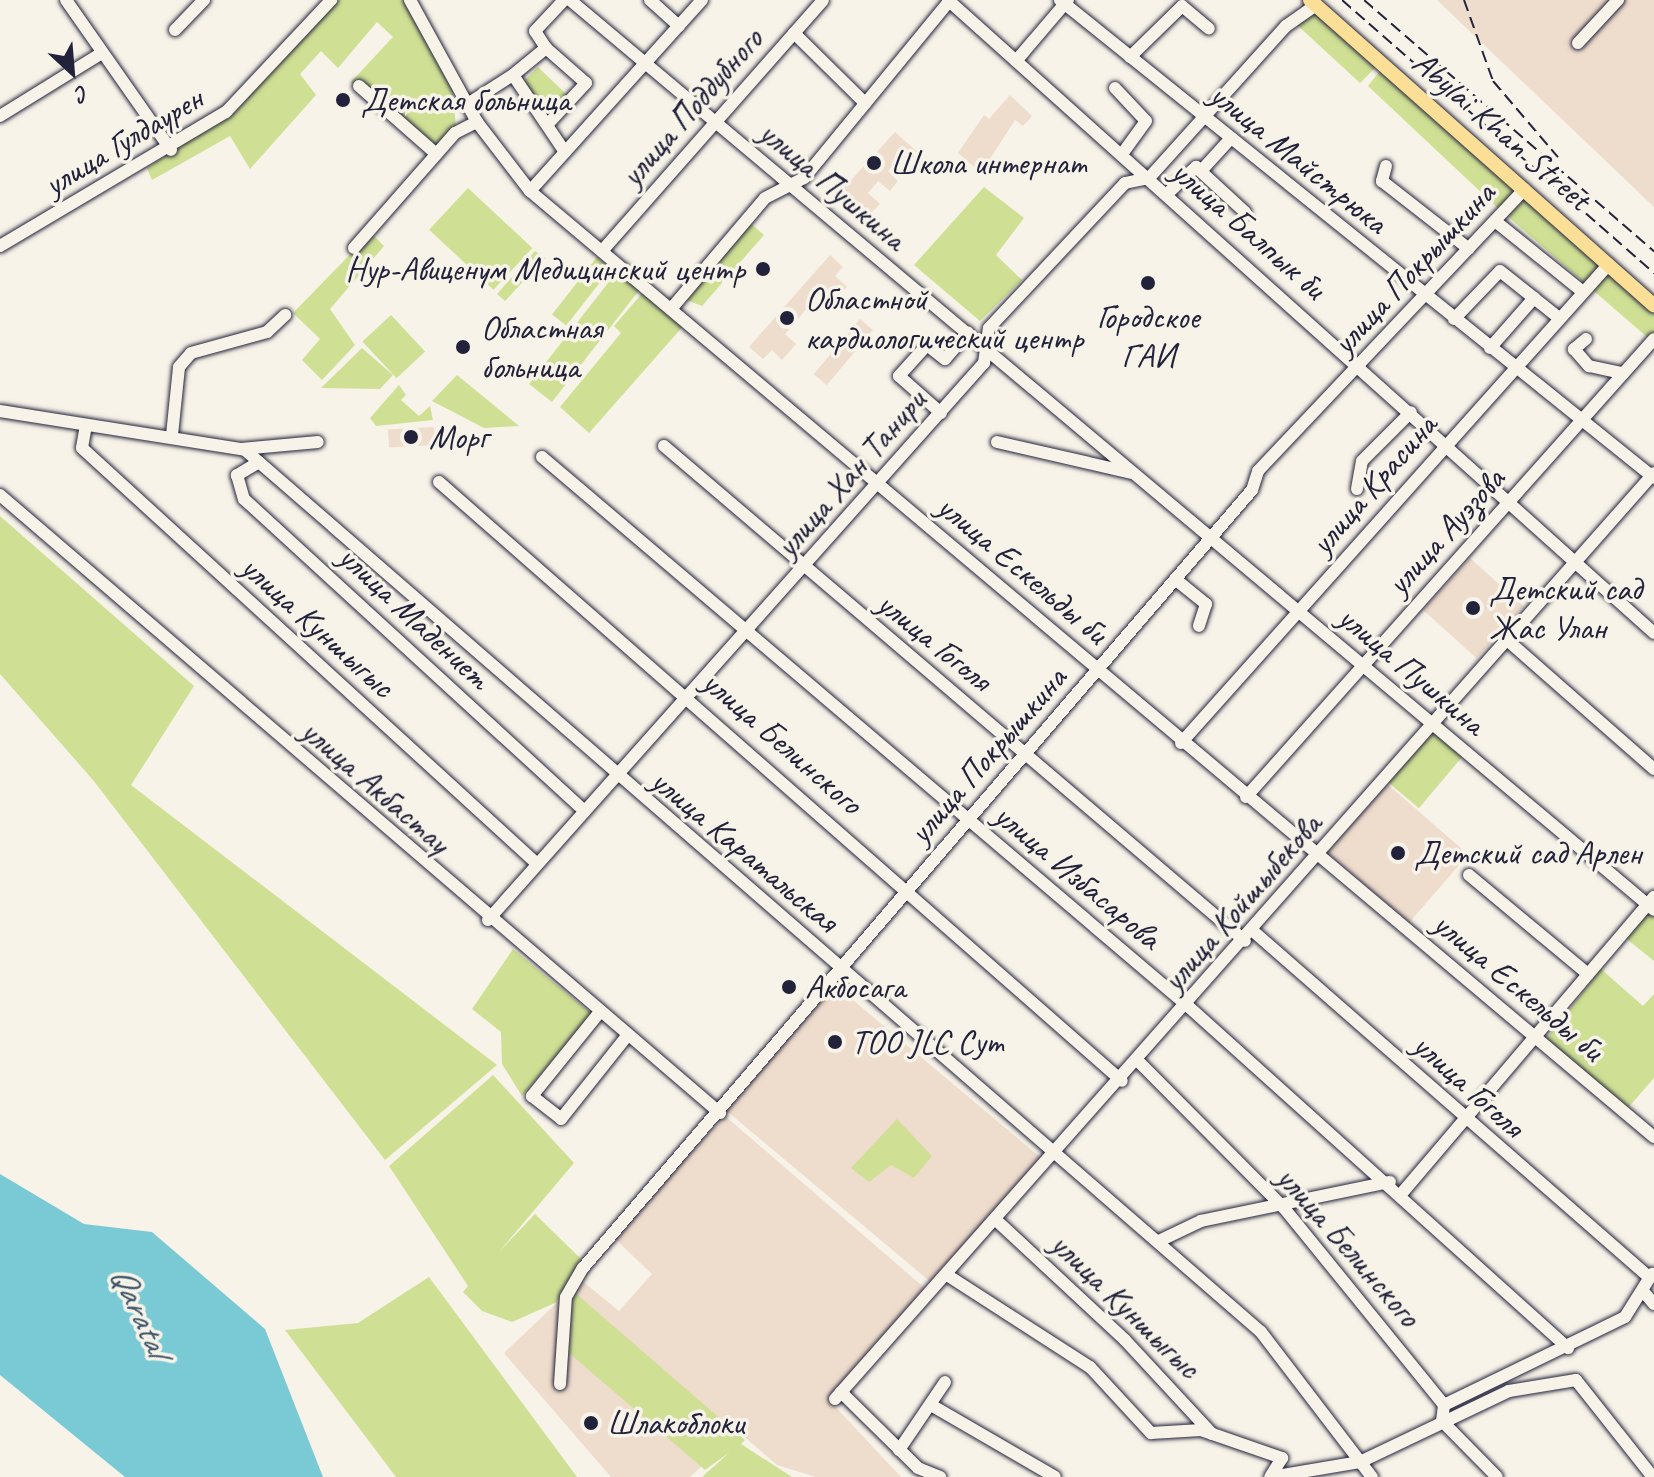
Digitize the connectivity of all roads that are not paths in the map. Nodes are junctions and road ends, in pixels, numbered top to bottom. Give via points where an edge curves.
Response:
1 (66, 0) edge
2 (204, 0) edge
3 (331, 0) edge
4 (410, 0) edge
5 (567, 0) edge
6 (650, 0) edge
7 (702, 0) edge
8 (823, 0) edge
9 (949, 0) edge
10 (1618, 0) edge
11 (1064, 1) edge
12 (1313, 3) edge
13 (679, 26) junction
14 (1209, 29) dead end
15 (175, 30) dead end
16 (794, 33) junction
17 (1578, 43) dead end
18 (546, 48) junction
19 (102, 53) junction
20 (1130, 57) junction
21 (1016, 61) junction
22 (645, 63) junction
23 (513, 75) junction
24 (359, 86) dead end
25 (1115, 88) dead end
26 (469, 103) junction
27 (865, 103) junction
28 (0, 116) edge
29 (1204, 117) junction
30 (715, 121) junction
31 (477, 122) junction
32 (547, 125) junction
33 (1231, 138) junction
34 (171, 150) junction
35 (565, 152) junction
36 (436, 154) junction
37 (1122, 154) junction
38 (1386, 166) dead end
39 (1201, 171) junction
40 (1149, 178) junction
41 (786, 185) junction
42 (1525, 189) junction
43 (530, 191) junction
44 (1167, 194) junction
45 (1245, 212) dead end
46 (1495, 221) junction
47 (0, 246) edge
48 (354, 248) dead end
49 (1469, 249) junction
50 (602, 251) junction
51 (1609, 264) junction
52 (1583, 292) junction
53 (1424, 296) junction
54 (1534, 298) junction
55 (1654, 305) edge
56 (671, 309) junction
57 (285, 315) dead end
58 (1559, 318) junction
59 (1454, 319) junction
60 (968, 333) junction
61 (1586, 339) dead end
62 (1654, 339) edge
63 (987, 348) junction
64 (1490, 348) junction
65 (1361, 365) junction
66 (1515, 367) junction
67 (1623, 373) junction
68 (0, 411) edge
69 (1411, 412) junction
70 (941, 413) junction
71 (1582, 420) junction
72 (86, 425) junction
73 (172, 435) junction
74 (318, 442) dead end
75 (997, 442) dead end
76 (1445, 444) junction
77 (664, 446) dead end
78 (241, 449) junction
79 (542, 457) dead end
80 (259, 462) junction
81 (1136, 473) junction
82 (1653, 476) edge
83 (439, 482) dead end
84 (879, 484) junction
85 (1357, 489) dead end
86 (0, 495) edge
87 (1508, 503) junction
88 (1210, 536) junction
89 (1574, 564) junction
90 (803, 569) junction
91 (1175, 579) junction
92 (1298, 611) junction
93 (1199, 626) dead end
94 (747, 632) junction
95 (1654, 633) edge
96 (1506, 639) junction
97 (1363, 666) junction
98 (1099, 670) junction
99 (690, 698) junction
100 (1431, 723) junction
101 (1181, 743) junction
102 (1028, 753) junction
103 (1654, 769) edge
104 (618, 779) junction
105 (1246, 797) junction
106 (585, 811) junction
107 (969, 821) junction
108 (1318, 855) junction
109 (534, 861) junction
110 (1469, 875) dead end
111 (906, 887) junction
112 (1652, 904) edge
113 (488, 920) junction
114 (1249, 936) junction
115 (840, 967) junction
116 (1588, 974) junction
117 (1189, 1007) junction
118 (599, 1013) junction
119 (627, 1036) junction
120 (1539, 1039) junction
121 (1139, 1062) junction
122 (1122, 1081) junction
123 (720, 1113) junction
124 (1467, 1123) junction
125 (1654, 1137) edge
126 (1058, 1151) junction
127 (1390, 1182) junction
128 (1402, 1193) junction
129 (1284, 1208) junction
130 (996, 1220) junction
131 (1159, 1241) junction
132 (947, 1275) junction
133 (1652, 1275) edge
134 (1643, 1291) junction
135 (1654, 1304) edge
136 (1568, 1348) junction
137 (945, 1382) dead end
138 (560, 1384) dead end
139 (931, 1405) junction
140 (1444, 1405) junction
141 (1442, 1421) junction
142 (1212, 1435) junction
143 (899, 1450) junction
144 (1360, 1462) junction
145 (940, 1477) edge
146 (1055, 1477) edge
147 (1270, 1477) edge
148 (1372, 1477) edge
149 (1497, 1477) edge
150 (1653, 1477) edge

1 - 19 street
2 - 15 street
3 - 34 street, улица Гулдаурен via 226,112
4 - 26 street, улица Ескельды би
5 - 18 street via 535,31
5 - 22 street, улица Пушкина
6 - 13 street
7 - 13 street
8 - 16 street, улица Поддубного
9 - 21 street, улица Балпык би
9 - 27 street
10 - 17 street
11 - 20 street, улица Майстрюка
11 - 21 street
12 - 29 street, улица Хан Танири
12 - 42 main road, Abylai Khan Street
13 - 22 street
14 - 20 street via 1182,6
16 - 27 street
16 - 30 street, улица Поддубного
18 - 23 street
18 - 32 street via 586,83
19 - 28 street
19 - 34 street
20 - 29 street, улица Майстрюка
21 - 37 street, улица Балпык би
22 - 30 street, улица Пушкина
22 - 35 street
23 - 26 street
23 - 32 street
24 - 36 street
25 - 37 street via 1146,121
26 - 31 street, улица Ескельды би
27 - 41 street via 804,178
29 - 33 street, улица Майстрюка
29 - 40 street, улица Хан Танири
30 - 41 street, улица Пушкина
30 - 50 street, улица Поддубного
31 - 36 street
31 - 43 street, улица Ескельды би
32 - 35 street
33 - 39 street
33 - 53 street, улица Майстрюка
34 - 47 street, улица Гулдаурен
35 - 43 street
36 - 48 street
37 - 40 street, улица Балпык би
38 - 49 street via 1382,181
39 - 44 street via 1196,167
39 - 45 street
40 - 44 street, улица Балпык би
40 - 63 street, улица Хан Танири via 1125,183 989,328
41 - 56 street via 765,198
41 - 60 street, улица Пушкина
42 - 46 street, улица Покрышкина
42 - 51 main road, Abylai Khan Street
43 - 50 street, улица Ескельды би
44 - 65 street, улица Балпык би
46 - 49 street, улица Покрышкина
46 - 52 street
49 - 53 street, улица Покрышкина
50 - 56 street, улица Ескельды би
51 - 52 street, улица Красина
51 - 55 main road, Abylai Khan Street
52 - 58 street, улица Красина
53 - 59 street, улица Майстрюка
53 - 65 street, улица Покрышкина
54 - 58 street
54 - 59 street via 1500,271
54 - 64 street
56 - 84 street, улица Ескельды би
57 - 73 street via 267,332 191,353 179,367
58 - 66 street, улица Красина
59 - 64 street, улица Майстрюка
60 - 63 street, улица Пушкина
60 - 70 street via 945,359 927,345 899,376
61 - 67 street via 1574,349 1589,366
62 - 67 street, улица Ауэзова
63 - 70 street, улица Хан Танири via 984,363
63 - 81 street, улица Пушкина
64 - 66 street, улица Майстрюка
65 - 69 street, улица Балпык би
65 - 88 street, улица Покрышкина via 1258,471 1252,490
66 - 71 street, улица Майстрюка
66 - 76 street, улица Красина
67 - 71 street, улица Ауэзова
68 - 72 street, улица Каратальская
69 - 76 street, улица Балпык би
69 - 85 street via 1362,461
70 - 84 street, улица Хан Танири
71 - 82 street, улица Майстрюка
71 - 87 street, улица Ауэзова
72 - 73 street, улица Каратальская
72 - 109 street, улица Куншыгыс via 82,448
73 - 78 street, улица Каратальская
74 - 78 street
75 - 81 street, улица Пушкина
76 - 87 street, улица Балпык би
76 - 92 street, улица Красина
77 - 90 street, улица Гоголя
78 - 80 street, улица Каратальская
79 - 94 street, улица Избасарова
80 - 104 street, улица Каратальская
80 - 106 street, улица Мадениет via 237,475 244,499
81 - 88 street, улица Пушкина
82 - 89 street, улица Койшыбекова
83 - 99 street, улица Белинского
84 - 90 street, улица Хан Танири
84 - 98 street, улица Ескельды би
86 - 113 street, улица Акбастау
87 - 89 street, улица Балпык би
87 - 97 street, улица Ауэзова
88 - 91 street, улица Покрышкина
88 - 92 street, улица Пушкина
89 - 95 street, улица Балпык би
89 - 96 street, улица Койшыбекова
90 - 94 street, улица Хан Танири
90 - 102 street, улица Гоголя
91 - 93 street via 1206,604
91 - 98 street, улица Покрышкина
92 - 97 street, улица Пушкина
92 - 101 street, улица Красина
94 - 99 street, улица Хан Танири
94 - 107 street, улица Избасарова
96 - 100 street, улица Койшыбекова
96 - 103 street
97 - 100 street, улица Пушкина
97 - 105 street, улица Ауэзова
98 - 101 street, улица Ескельды би
98 - 102 street, улица Покрышкина
99 - 104 street, улица Хан Танири
99 - 111 street, улица Белинского
100 - 108 street, улица Койшыбекова
100 - 112 street, улица Пушкина
101 - 105 street, улица Ескельды би
102 - 107 street, улица Покрышкина
102 - 114 street, улица Гоголя
104 - 106 street, улица Хан Танири
104 - 115 street, улица Каратальская
105 - 108 street, улица Ескельды би
106 - 109 street, улица Хан Танири
107 - 111 street, улица Покрышкина
107 - 117 street, улица Избасарова
108 - 114 street, улица Койшыбекова
108 - 120 street, улица Ескельды би
109 - 113 street, улица Хан Танири
110 - 116 street
111 - 115 street, улица Покрышкина
111 - 122 street, улица Белинского
112 - 116 street
113 - 118 street, улица Акбастау
114 - 117 street, улица Койшыбекова
114 - 124 street, улица Гоголя
115 - 123 street, улица Покрышкина
115 - 126 street, улица Каратальская
116 - 120 street
117 - 121 street, улица Койшыбекова
117 - 127 street, улица Избасарова
118 - 119 street, улица Акбастау
118 - 119 street via 532,1096 561,1119
119 - 123 street, улица Акбастау
120 - 124 street
120 - 125 street, улица Ескельды би
121 - 122 street, улица Койшыбекова
121 - 129 street, улица Белинского
122 - 126 street, улица Койшыбекова
123 - 138 street, улица Покрышкина via 583,1268 566,1297
124 - 128 street
124 - 133 street, улица Гоголя
126 - 130 street, улица Койшыбекова
126 - 131 street, улица Каратальская
127 - 128 street, улица Избасарова
127 - 129 street
128 - 136 street, улица Избасарова
129 - 131 street via 1201,1221
129 - 140 street, улица Белинского
130 - 132 street, улица Койшыбекова
130 - 142 street, улица Куншыгыс via 1125,1340
131 - 144 street, улица Каратальская via 1261,1332
132 - 142 street via 1090,1367 1151,1433
132 - 143 street, улица Койшыбекова via 838,1396
133 - 134 street
134 - 135 street
134 - 136 street via 1625,1317
136 - 140 street
137 - 139 street
139 - 143 street
139 - 146 street
140 - 141 street
141 - 144 street
141 - 149 street
141 - 150 street via 1509,1391 1576,1380
142 - 147 street via 1282,1458
143 - 145 street
144 - 147 street
144 - 148 street, улица Каратальская

